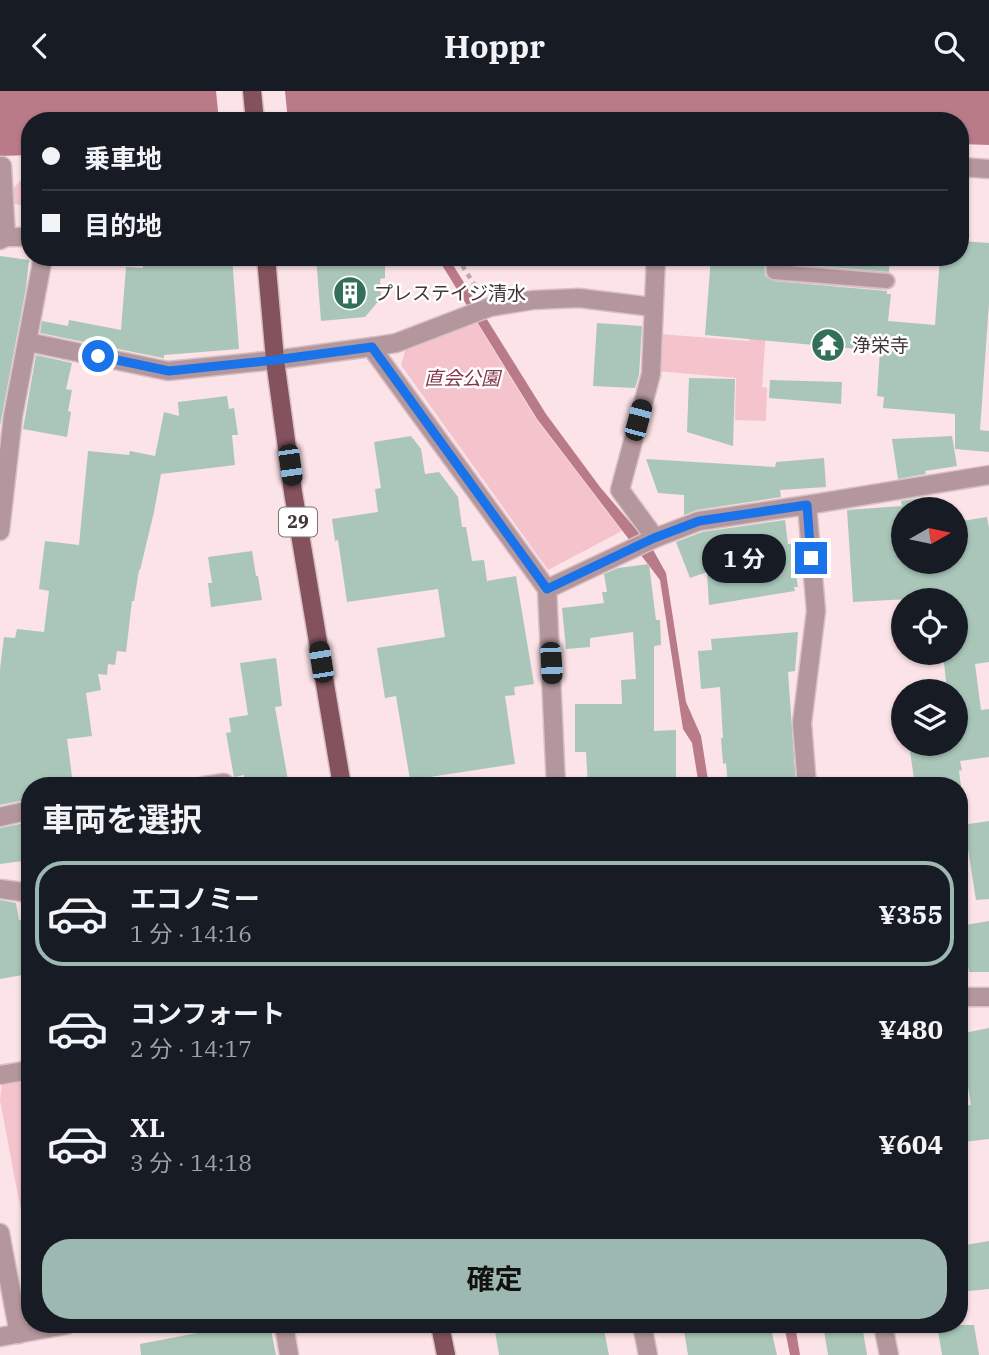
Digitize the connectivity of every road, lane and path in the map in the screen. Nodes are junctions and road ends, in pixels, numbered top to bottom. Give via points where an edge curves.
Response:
1 (252, 91) edge
2 (254, 112) edge
3 (2, 166) dead end
4 (969, 168) edge
5 (989, 169) edge
6 (21, 237) edge
7 (3, 238) edge
8 (41, 266) edge
9 (268, 266) edge
10 (462, 266) edge
11 (655, 266) edge
12 (774, 266) edge
13 (887, 281) dead end
14 (488, 307) junction
15 (653, 307) junction
16 (28, 342) junction
17 (372, 347) junction
18 (275, 360) junction
19 (988, 477) edge
20 (807, 505) junction
21 (0, 531) edge
22 (652, 540) junction
23 (547, 589) junction
24 (340, 777) edge
25 (556, 777) edge
26 (806, 777) edge
27 (21, 812) edge
28 (0, 817) edge
29 (0, 889) edge
30 (21, 892) edge
31 (968, 997) edge
32 (989, 997) edge
33 (21, 1072) edge
34 (0, 1075) edge
35 (0, 1233) edge
36 (24, 1333) edge
37 (285, 1333) edge
38 (442, 1333) edge
39 (644, 1333) edge
40 (885, 1333) edge
41 (19, 1334) junction
42 (0, 1337) edge
43 (289, 1355) edge
44 (446, 1355) edge
45 (648, 1355) edge
46 (889, 1355) edge

1 - 2 main road
3 - 7 street
4 - 5 street
6 - 7 street
8 - 16 street
9 - 18 main road, 29
10 - 14 path
11 - 15 street
12 - 13 lane via 774,272
14 - 15 street via 579,298
14 - 17 street via 396,343
15 - 22 street via 650,374 620,490
16 - 18 street via 169,371
16 - 21 street via 13,416
17 - 18 street
17 - 23 street
18 - 24 main road, 29
19 - 20 street
20 - 22 street via 699,521
20 - 26 street via 816,611 802,723
22 - 23 street
23 - 25 street
27 - 28 street
29 - 30 street
31 - 32 street
33 - 34 street
35 - 41 street
36 - 41 street
37 - 43 street
38 - 44 main road
39 - 45 street
40 - 46 street
41 - 42 street

